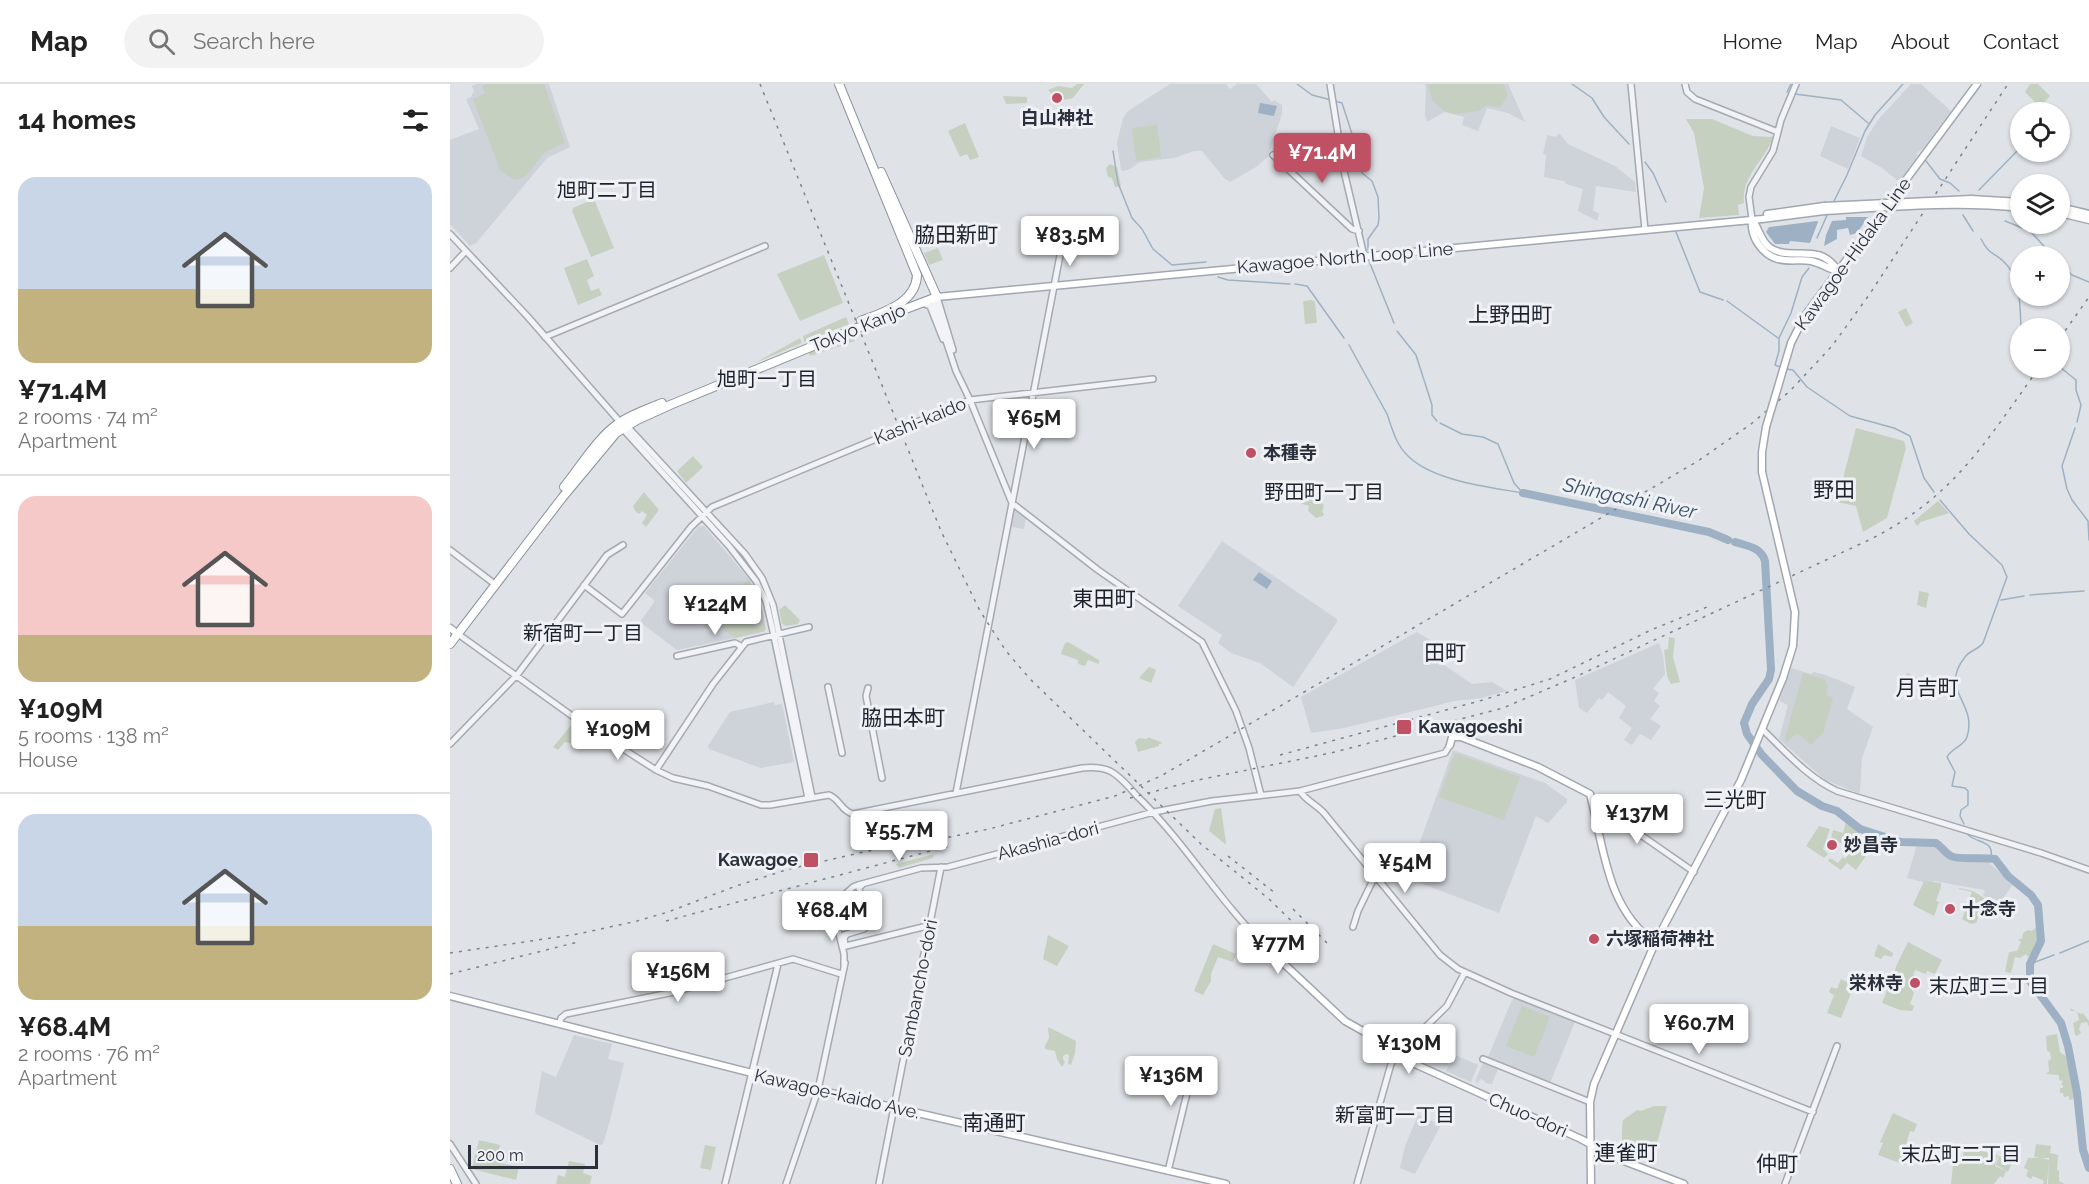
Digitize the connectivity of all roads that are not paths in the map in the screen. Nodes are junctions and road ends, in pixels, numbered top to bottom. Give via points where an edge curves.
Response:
1 (842, 84) edge
2 (1330, 84) edge
3 (1631, 84) edge
4 (1685, 84) edge
5 (1796, 84) edge
6 (1977, 84) edge
7 (1778, 132) junction
8 (1273, 155) dead end
9 (878, 177) junction
10 (2010, 202) edge
11 (2010, 207) edge
12 (1824, 208) junction
13 (2070, 209) edge
14 (2089, 214) edge
15 (2070, 215) edge
16 (1752, 219) junction
17 (2089, 220) edge
18 (1645, 230) junction
19 (1359, 231) junction
20 (450, 234) edge
21 (1062, 245) dead end
22 (765, 246) dead end
23 (466, 251) junction
24 (1364, 256) junction
25 (450, 268) edge
26 (1838, 271) junction
27 (1054, 286) junction
28 (934, 297) junction
29 (921, 303) junction
30 (879, 314) junction
31 (859, 325) junction
32 (545, 337) junction
33 (956, 371) junction
34 (960, 378) junction
35 (1153, 379) dead end
36 (1034, 392) junction
37 (970, 400) junction
38 (623, 425) junction
39 (1012, 503) junction
40 (704, 514) junction
41 (623, 545) dead end
42 (450, 550) edge
43 (492, 582) junction
44 (584, 585) junction
45 (809, 627) dead end
46 (453, 632) edge
47 (776, 634) junction
48 (450, 644) edge
49 (741, 648) junction
50 (677, 656) dead end
51 (517, 675) junction
52 (828, 687) dead end
53 (868, 688) dead end
54 (1762, 729) junction
55 (450, 744) edge
56 (1450, 745) joint
57 (842, 753) dead end
58 (656, 770) junction
59 (882, 778) dead end
60 (1300, 792) junction
61 (956, 793) junction
62 (1261, 795) junction
63 (810, 798) junction
64 (1592, 801) junction
65 (1154, 812) junction
66 (941, 867) junction
67 (2089, 870) edge
68 (1694, 872) junction
69 (1375, 876) junction
70 (862, 885) junction
71 (931, 925) junction
72 (1353, 927) dead end
73 (837, 931) junction
74 (847, 934) junction
75 (1655, 943) junction
76 (844, 946) junction
77 (1266, 947) joint
78 (778, 964) junction
79 (1465, 972) junction
80 (841, 974) junction
81 (450, 996) edge
82 (559, 1024) junction
83 (1616, 1035) junction
84 (1837, 1046) dead end
85 (1397, 1055) junction
86 (1483, 1059) dead end
87 (753, 1074) junction
88 (1188, 1089) dead end
89 (818, 1090) junction
90 (1590, 1102) junction
91 (894, 1108) junction
92 (1813, 1112) junction
93 (1590, 1143) junction
94 (450, 1144) edge
95 (450, 1169) edge
96 (1168, 1171) junction
97 (457, 1184) edge
98 (476, 1184) edge
99 (725, 1184) edge
100 (786, 1184) edge
101 (879, 1184) edge
102 (1226, 1184) edge
103 (1357, 1184) edge
104 (1591, 1184) edge
105 (1684, 1184) edge
106 (1785, 1184) edge

1 - 9 highway, Tokyo Kanjo
1 - 28 highway, Tokyo Kanjo
2 - 19 street via 1344,171
3 - 18 street
4 - 7 street via 1695,99
5 - 7 street
6 - 26 main road, Kawagoe-Hidaka Line
7 - 16 street via 1769,160 1749,192
8 - 19 street via 1352,229
9 - 28 highway
9 - 30 highway, Tokyo Kanjo via 917,275 911,295
10 - 12 main road, Kawagoe North Loop Line, bridge
11 - 12 main road, Kawagoe North Loop Line, bridge
12 - 16 main road, Kawagoe North Loop Line via 1776,212
13 - 14 main road
15 - 17 main road
16 - 18 main road, Kawagoe North Loop Line
16 - 26 main road via 1755,238 1770,255 1810,261
18 - 24 main road, Kawagoe North Loop Line
19 - 24 street
20 - 23 street
21 - 27 street
22 - 32 street
23 - 25 street
23 - 32 street
24 - 27 main road, Kawagoe North Loop Line
26 - 54 main road, Kawagoe-Hidaka Line, bridge via 1804,317 1791,343 1766,427 1762,472 1795,612 1793,646
27 - 28 main road, Kawagoe North Loop Line
27 - 36 street
28 - 29 highway, Tokyo Kanjo
28 - 30 highway
28 - 33 street
28 - 34 street
29 - 31 highway, Tokyo Kanjo
29 - 33 street via 930,306
30 - 31 highway, Tokyo Kanjo
31 - 38 highway, Tokyo Kanjo via 650,408
32 - 38 street
33 - 34 street
34 - 37 street
35 - 36 street, Kashi-kaido
36 - 37 street, Kashi-kaido
36 - 39 street
37 - 39 street
37 - 40 street, Kashi-kaido via 743,493
38 - 40 street
38 - 43 highway, Tokyo Kanjo via 591,452
38 - 46 highway, Tokyo Kanjo
39 - 61 street
39 - 62 street via 1098,570 1202,642 1236,711
40 - 44 street via 622,614
40 - 47 street via 756,581
41 - 44 street via 607,555
42 - 43 street
43 - 46 highway, Tokyo Kanjo
44 - 51 street
45 - 47 street
46 - 48 highway, Tokyo Kanjo
46 - 51 street
47 - 49 street via 749,640
47 - 63 street
49 - 50 street via 735,643
49 - 58 street
51 - 55 street
51 - 58 street
52 - 57 street
53 - 59 street via 866,696
54 - 67 street via 1807,772 1837,791
54 - 68 main road, Kawagoe-Hidaka Line
56 - 60 street, Akashia-dori via 1445,753
56 - 64 main road via 1452,737 1461,737 1531,764 1590,794
58 - 63 street via 761,805
60 - 62 street, Akashia-dori
60 - 69 street via 1324,813
61 - 63 street via 853,814 846,812 831,795
61 - 65 street via 1095,768 1118,776
62 - 65 street, Akashia-dori
64 - 68 street
64 - 75 main road via 1615,894 1635,927
65 - 66 street, Akashia-dori
65 - 77 street via 1231,911
66 - 70 street, Akashia-dori via 921,868
66 - 71 street, Sambancho-dori
68 - 75 main road, Kawagoe-Hidaka Line
69 - 72 street
69 - 79 street via 1442,957
70 - 73 street, Akashia-dori via 853,887 832,905
70 - 74 street via 859,888 867,926
71 - 76 street
71 - 91 street, Sambancho-dori
73 - 74 street
73 - 76 street
74 - 76 street
75 - 83 main road, Kawagoe-Hidaka Line
76 - 80 street via 847,954
77 - 85 main road, Chuo-dori via 1345,1022 1377,1038
78 - 80 street via 797,959
78 - 82 street via 674,992 566,1014
78 - 87 street
79 - 83 street
79 - 85 street via 1447,1006
80 - 89 street
81 - 82 main road, Kawagoe-kaido Ave.
82 - 87 main road, Kawagoe-kaido Ave.
83 - 90 main road, Kawagoe-Hidaka Line
83 - 92 street
84 - 92 street
85 - 93 main road, Chuo-dori
85 - 103 street
86 - 90 street
87 - 89 main road, Kawagoe-kaido Ave.
87 - 99 street
88 - 96 street
89 - 91 main road, Kawagoe-kaido Ave.
89 - 100 street
90 - 93 main road, Kawagoe-Hidaka Line
91 - 96 main road, Kawagoe-kaido Ave.
91 - 101 street, Sambancho-dori
92 - 106 street
93 - 104 main road, Kawagoe-Hidaka Line
93 - 105 main road, Chuo-dori via 1616,1158
94 - 98 street
95 - 97 highway
96 - 102 main road, Kawagoe-kaido Ave.

